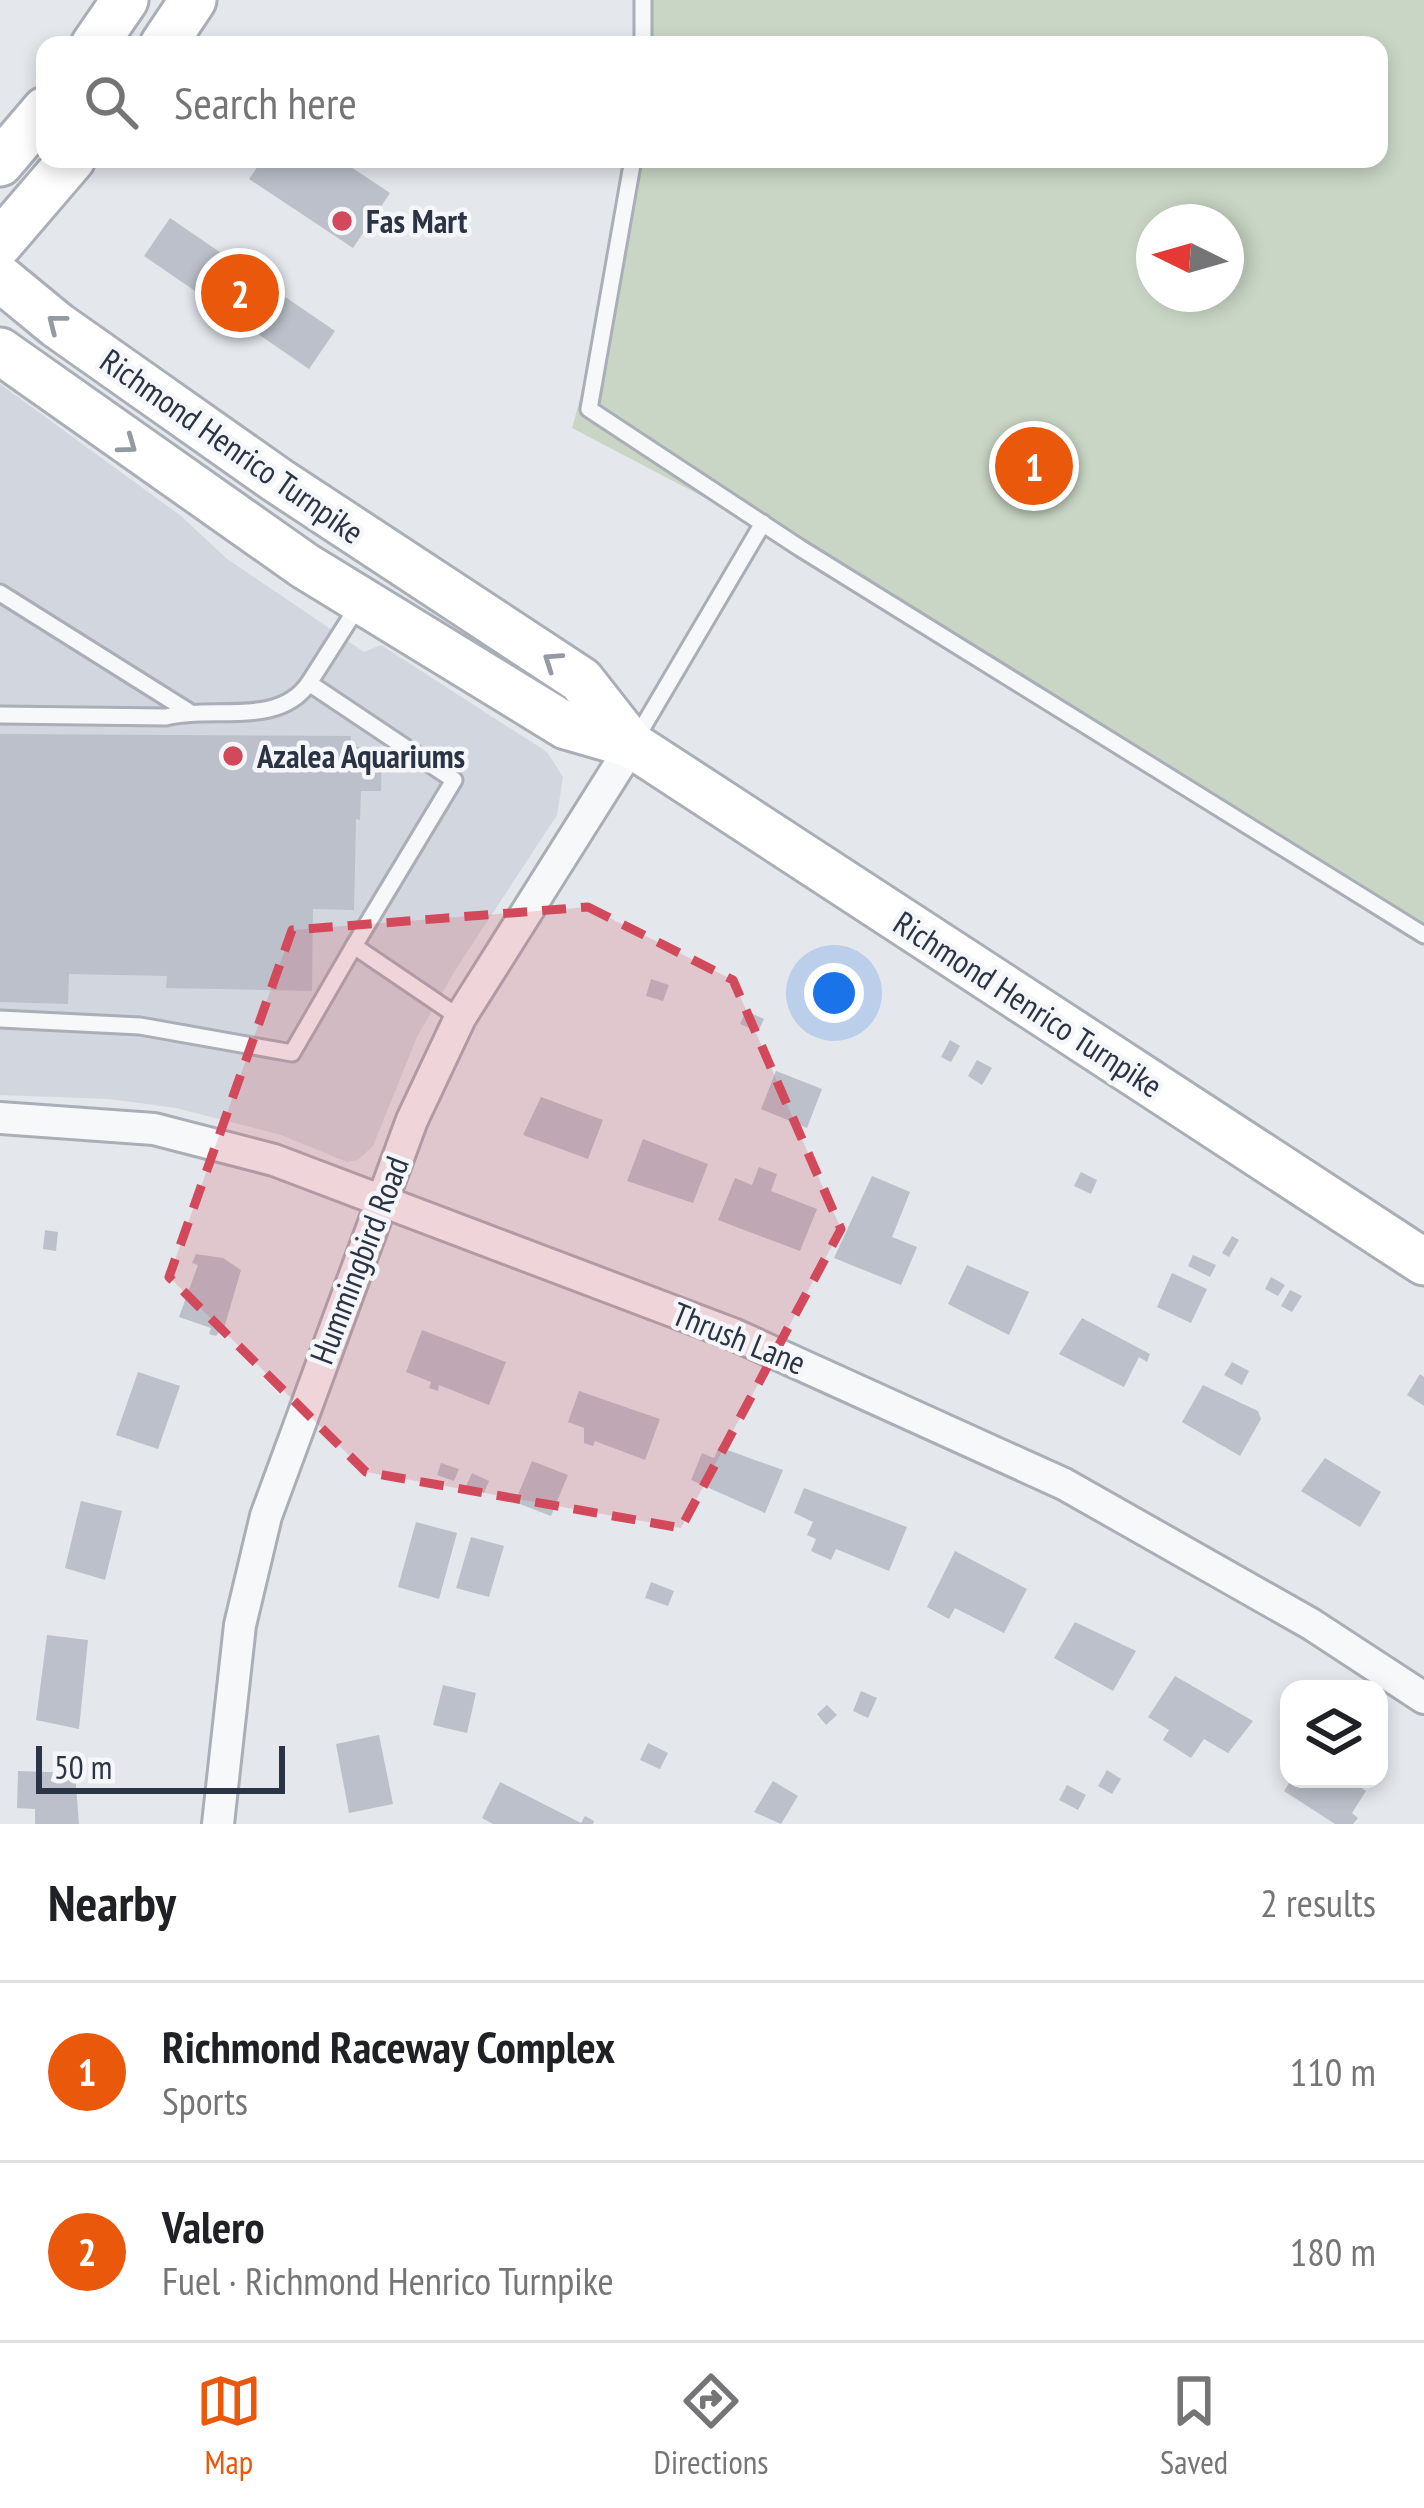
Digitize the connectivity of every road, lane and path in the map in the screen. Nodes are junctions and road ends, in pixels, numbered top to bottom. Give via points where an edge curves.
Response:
1 (125, 0) edge
2 (194, 0) edge
3 (643, 0) edge
4 (100, 36) edge
5 (169, 36) edge
6 (643, 36) edge
7 (64, 168) edge
8 (631, 168) edge
9 (0, 243) edge
10 (0, 278) edge
11 (0, 351) edge
12 (763, 523) junction
13 (0, 593) edge
14 (361, 601) junction
15 (309, 683) junction
16 (188, 711) junction
17 (0, 715) edge
18 (632, 745) junction
19 (1424, 935) edge
20 (354, 946) junction
21 (460, 1018) junction
22 (0, 1019) edge
23 (0, 1118) edge
24 (381, 1201) junction
25 (1424, 1262) edge
26 (1424, 1699) edge
27 (218, 1824) edge

1 - 4 main road
2 - 5 main road
3 - 6 lane
7 - 9 main road
8 - 12 lane via 590,409
18 -> 10 main road, Richmond Henrico Turnpike via 581,680 277,480
11 -> 14 main road, Richmond Henrico Turnpike
12 - 18 lane
12 - 19 lane
13 - 16 lane
14 - 15 lane
14 - 18 main road, Richmond Henrico Turnpike via 566,726
15 - 16 lane via 282,709
15 - 20 lane via 454,780
16 - 17 lane
18 - 21 street, Hummingbird Road
18 - 25 main road, Richmond Henrico Turnpike
20 - 21 lane
20 - 22 lane via 292,1054 140,1026
21 - 24 street, Hummingbird Road
23 - 24 street, Thrush Lane via 175,1134
24 - 26 street, Thrush Lane via 897,1404 1153,1532
24 - 27 street, Hummingbird Road via 266,1516 240,1624

